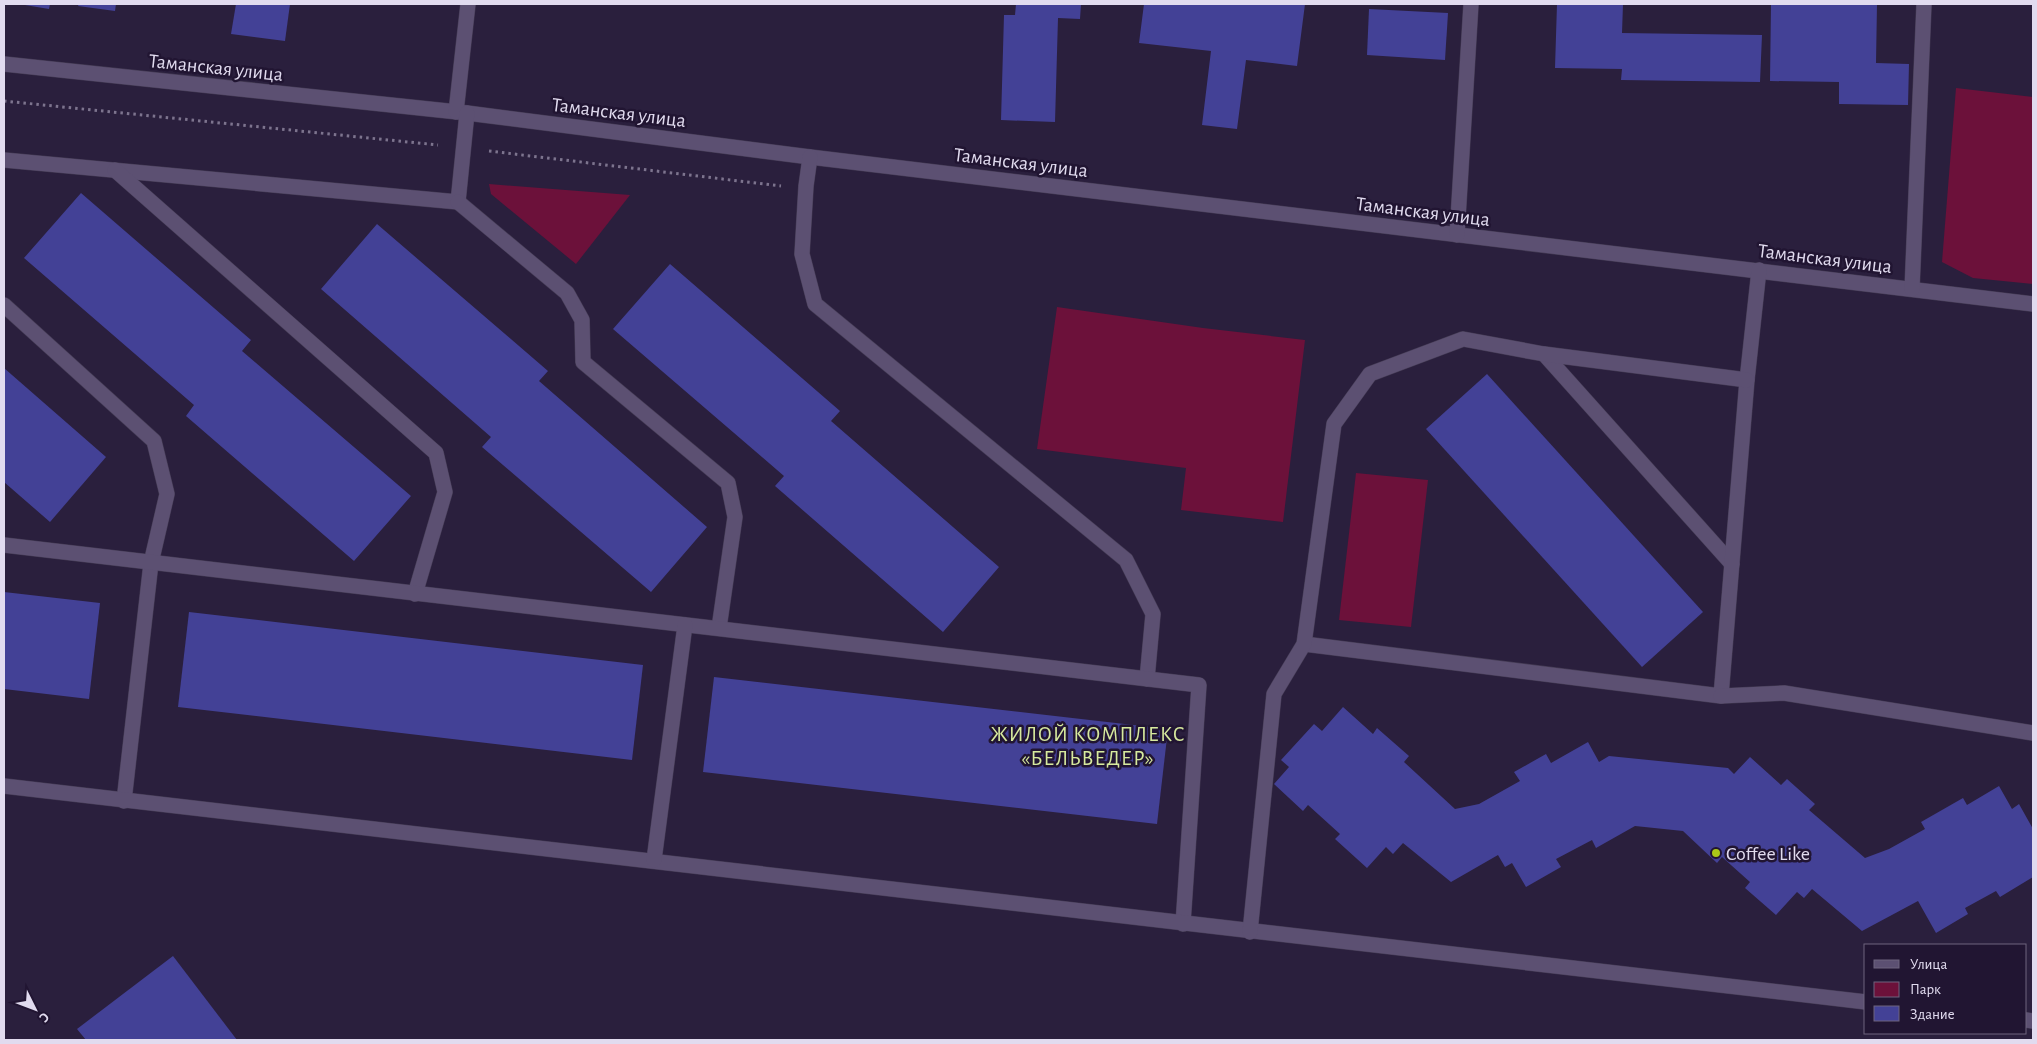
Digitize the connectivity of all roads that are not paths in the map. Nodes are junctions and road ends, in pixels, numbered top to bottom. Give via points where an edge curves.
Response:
1 (468, 4) edge
2 (1471, 4) edge
3 (1924, 4) edge
4 (4, 64) edge
5 (462, 113) junction
6 (810, 157) junction
7 (4, 160) edge
8 (115, 170) junction
9 (458, 202) junction
10 (1456, 235) junction
11 (1759, 270) junction
12 (1912, 289) junction
13 (2033, 304) edge
14 (4, 305) edge
15 (1544, 354) junction
16 (1747, 380) junction
17 (4, 546) edge
18 (151, 562) junction
19 (1732, 564) junction
20 (416, 594) junction
21 (685, 625) junction
22 (719, 628) junction
23 (1304, 644) junction
24 (1147, 679) junction
25 (1720, 696) junction
26 (2033, 733) edge
27 (4, 786) edge
28 (124, 801) junction
29 (654, 860) junction
30 (1183, 924) junction
31 (1250, 932) junction
32 (1864, 1002) edge

1 - 5 street
2 - 10 street
3 - 12 street
4 - 5 street, Таманская улица
5 - 6 street, Таманская улица
5 - 9 street
6 - 10 street, Таманская улица
6 - 24 street via 802,254 815,304 1126,560 1153,614
7 - 8 street
8 - 9 street
8 - 20 street via 436,453 444,492
9 - 22 street via 567,292 582,320 583,362 728,483 735,517
10 - 11 street, Таманская улица
11 - 12 street, Таманская улица
11 - 16 street
12 - 13 street, Таманская улица
14 - 18 street via 154,441 167,494
15 - 16 street
15 - 19 street
15 - 23 street via 1463,340 1370,374 1334,424
16 - 19 street
17 - 18 street
18 - 20 street
18 - 28 street
19 - 25 street
20 - 21 street
21 - 22 street
21 - 29 street
22 - 24 street
23 - 25 street
23 - 31 street via 1274,694
24 - 30 street via 1199,684
25 - 26 street via 1784,693
27 - 28 street
28 - 29 street
29 - 30 street
30 - 31 street
31 - 32 street

